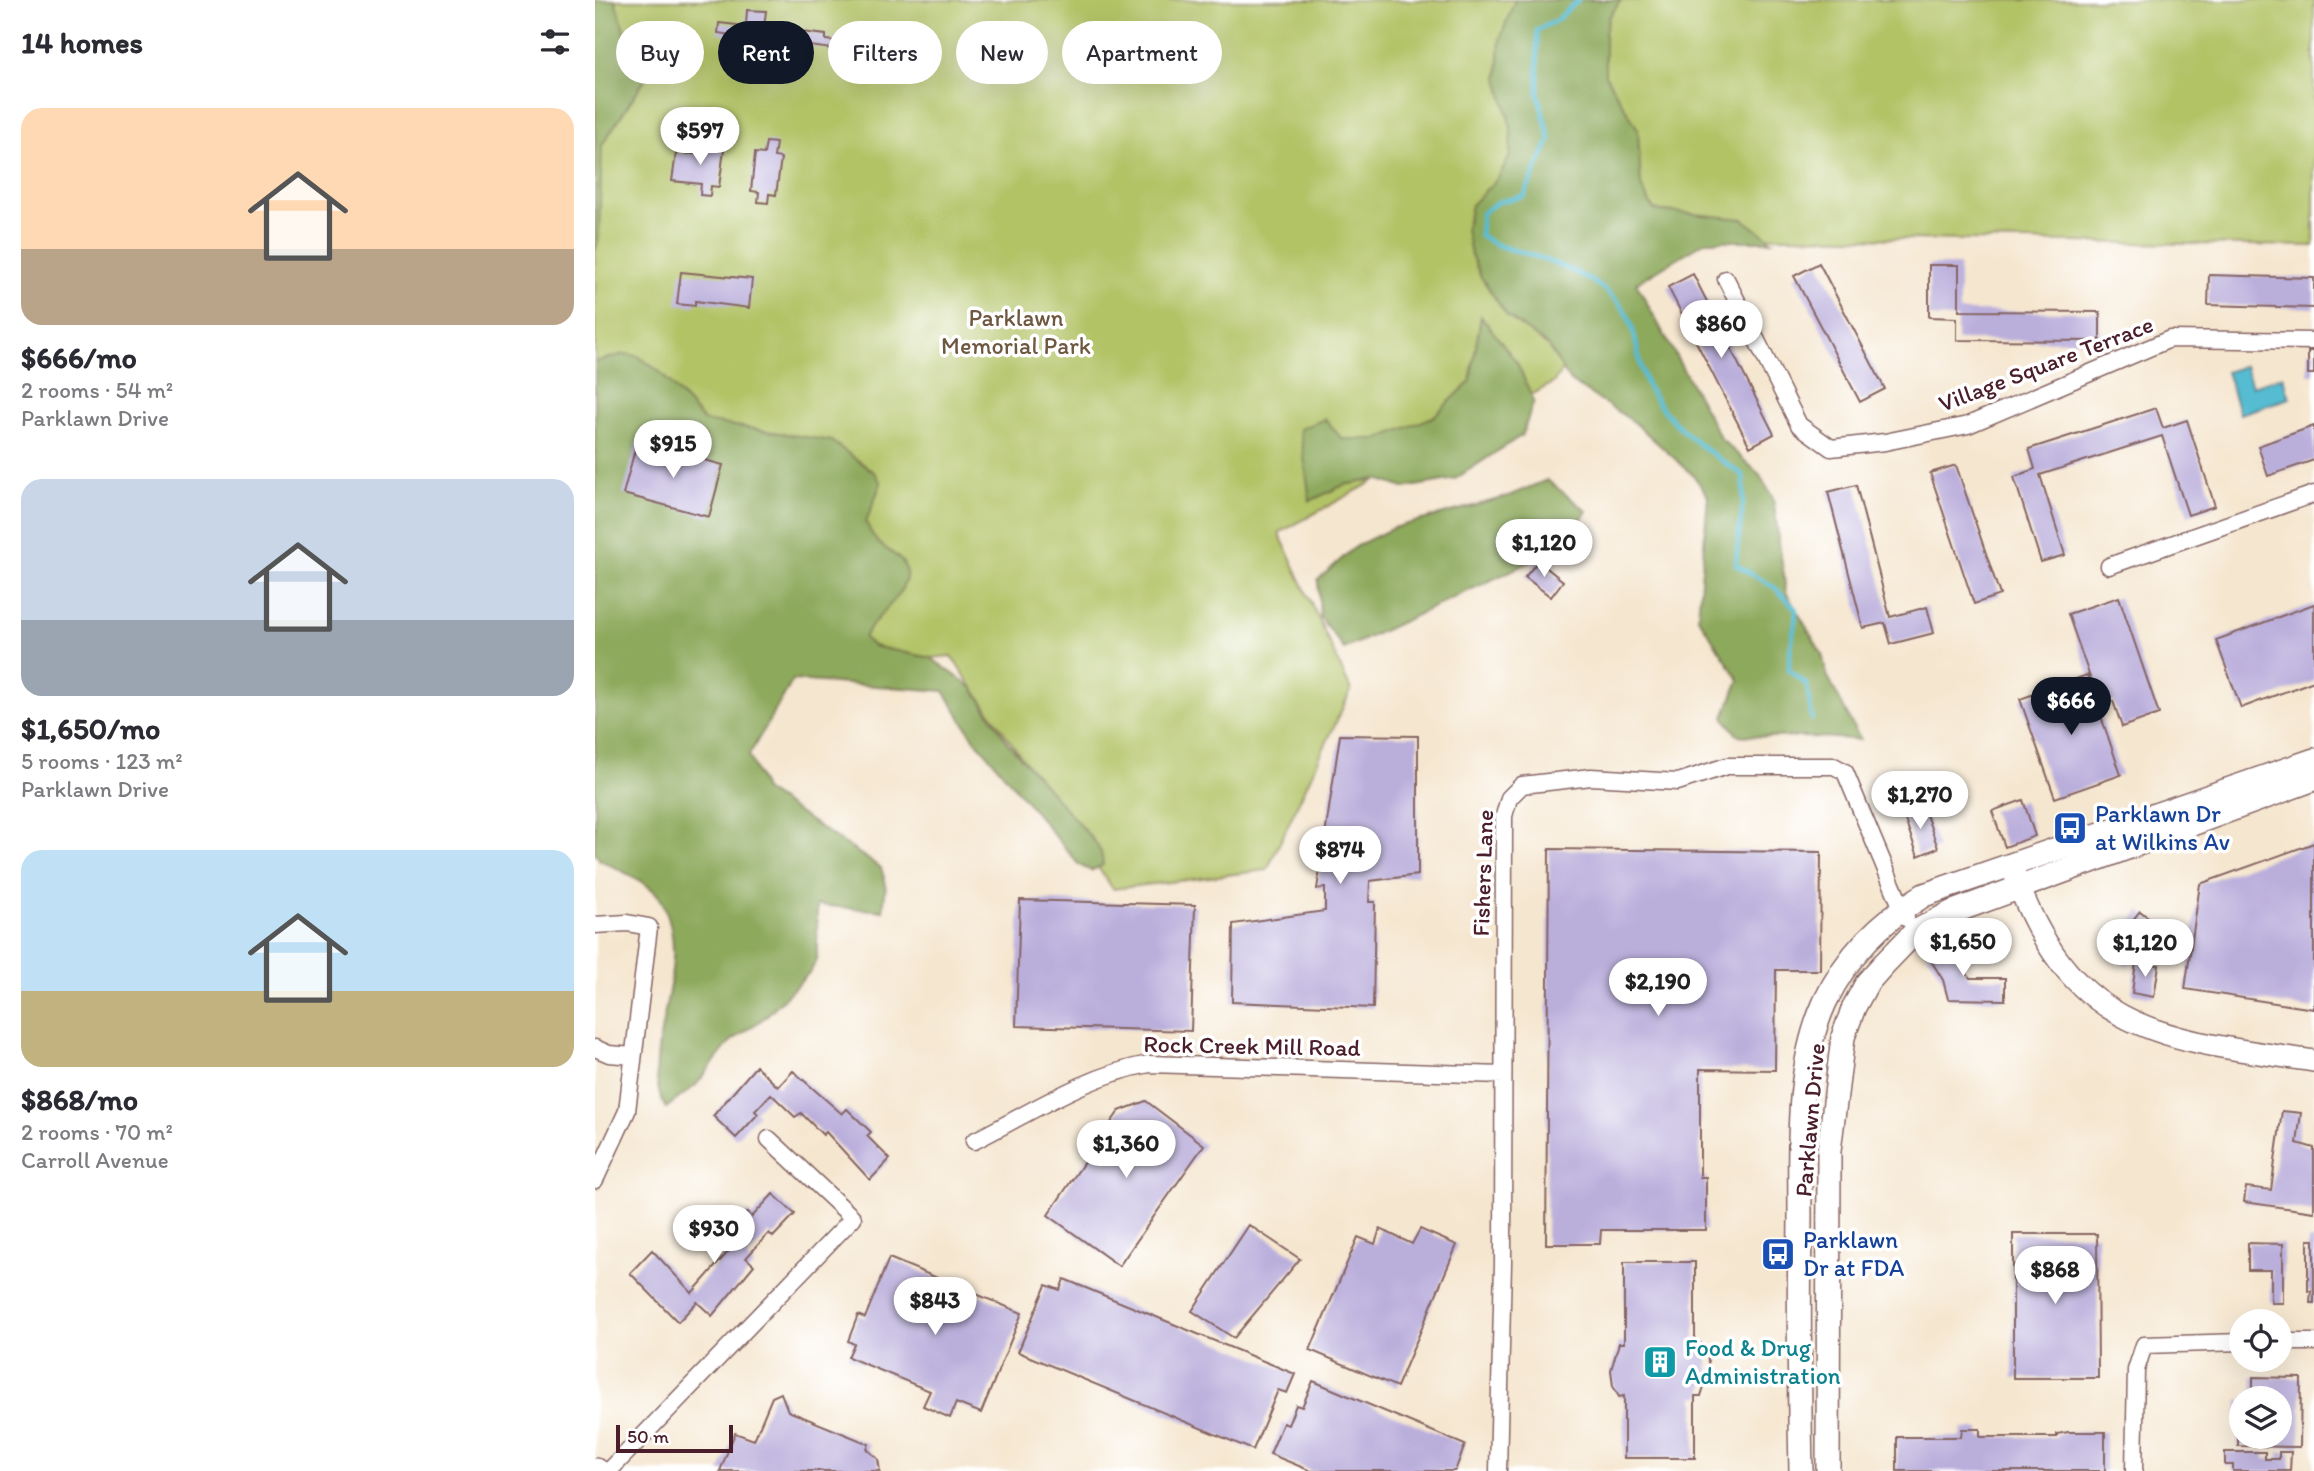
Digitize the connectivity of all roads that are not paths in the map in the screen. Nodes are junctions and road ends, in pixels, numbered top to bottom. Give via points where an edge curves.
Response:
1 (1726, 279) dead end
2 (2314, 341) edge
3 (2314, 494) edge
4 (2109, 566) dead end
5 (2314, 760) edge
6 (2314, 779) edge
7 (2011, 863) junction
8 (2020, 889) junction
9 (1901, 909) junction
10 (595, 925) edge
11 (1915, 933) junction
12 (595, 1048) edge
13 (633, 1056) junction
14 (2314, 1061) edge
15 (1503, 1075) junction
16 (769, 1139) dead end
17 (974, 1142) dead end
18 (595, 1180) edge
19 (2292, 1342) edge
20 (2314, 1342) edge
21 (2229, 1343) edge
22 (610, 1471) edge
23 (1498, 1471) edge
24 (1801, 1471) edge
25 (1828, 1471) edge
26 (2134, 1471) edge

1 - 2 street, Village Square Terrace via 1799,425 1831,448 1968,425 2170,340
3 - 4 street
5 - 7 main road, Parklawn Drive
6 - 8 main road, Parklawn Drive
7 - 8 street
7 - 9 main road, Parklawn Drive via 1941,887
8 - 11 main road, Parklawn Drive via 1953,912
8 - 14 street via 2053,955 2081,988 2133,1023 2236,1050
9 - 11 street, Fishers Lane
9 - 15 street, Fishers Lane via 1845,772 1834,766 1727,766 1678,782 1591,777 1522,785 1509,798 1504,816
9 - 24 main road, Parklawn Drive via 1869,937 1843,969 1824,1004 1803,1086 1798,1333
10 - 13 street via 627,923 649,928
11 - 25 main road, Parklawn Drive via 1867,983 1847,1027 1838,1063 1829,1151
12 - 13 street
13 - 18 street via 627,1111
15 - 17 street, Rock Creek Mill Road via 1149,1064 1088,1083
15 - 23 street, Fishers Lane
16 - 22 street via 853,1218
19 - 20 street
21 - 26 street via 2144,1346 2136,1370

